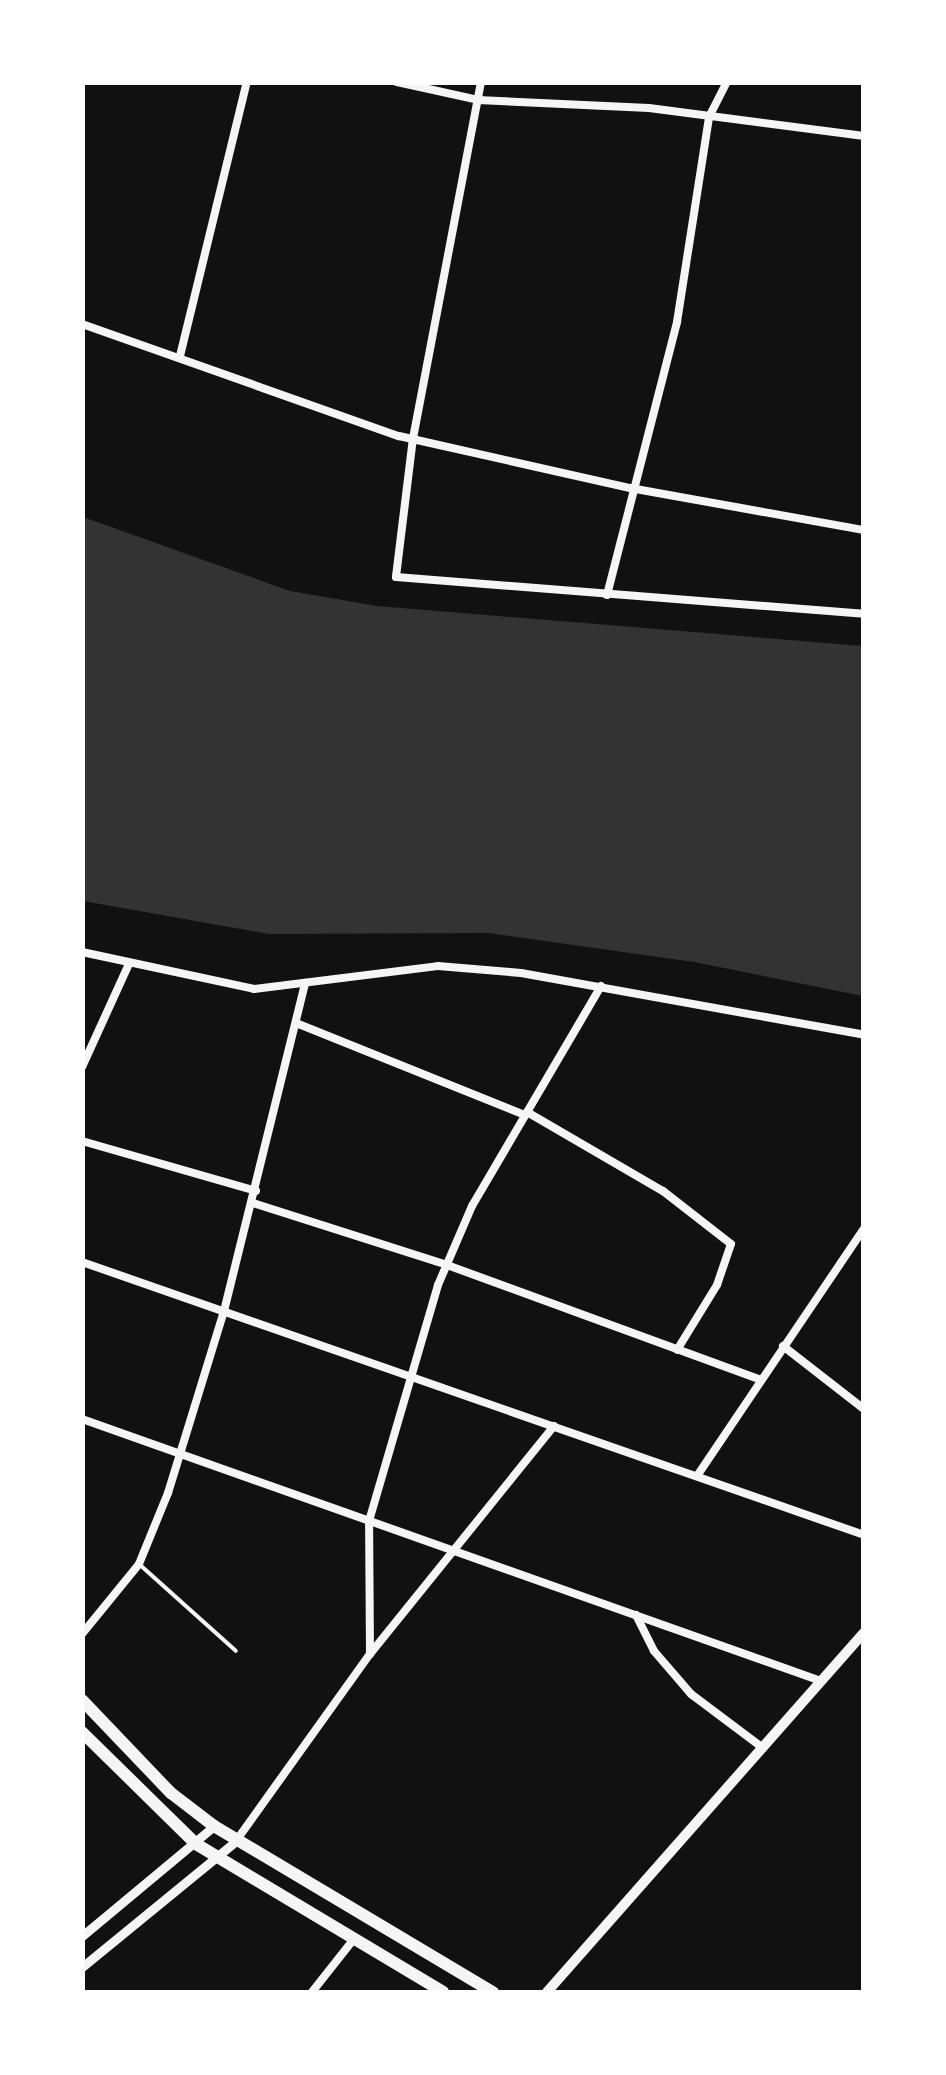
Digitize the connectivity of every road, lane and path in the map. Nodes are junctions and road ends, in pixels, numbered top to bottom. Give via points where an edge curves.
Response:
1 (248, 82) edge
2 (397, 82) edge
3 (481, 82) edge
4 (727, 82) edge
5 (478, 100) junction
6 (710, 117) junction
7 (864, 136) edge
8 (82, 324) edge
9 (180, 356) junction
10 (413, 438) junction
11 (630, 488) junction
12 (864, 530) edge
13 (607, 595) junction
14 (864, 614) edge
15 (82, 952) edge
16 (129, 964) junction
17 (305, 983) junction
18 (600, 986) junction
19 (296, 1023) junction
20 (864, 1035) edge
21 (82, 1067) edge
22 (526, 1114) junction
23 (82, 1141) edge
24 (256, 1191) junction
25 (252, 1203) junction
26 (864, 1228) edge
27 (82, 1262) edge
28 (447, 1265) junction
29 (224, 1311) junction
30 (784, 1346) junction
31 (677, 1350) junction
32 (408, 1375) junction
33 (760, 1380) junction
34 (864, 1409) edge
35 (82, 1420) edge
36 (554, 1426) junction
37 (182, 1452) junction
38 (696, 1476) junction
39 (370, 1521) junction
40 (864, 1535) edge
41 (457, 1552) junction
42 (139, 1564) junction
43 (636, 1615) junction
44 (864, 1633) edge
45 (82, 1634) edge
46 (236, 1651) dead end
47 (370, 1654) junction
48 (821, 1681) junction
49 (82, 1700) edge
50 (82, 1732) edge
51 (762, 1748) junction
52 (214, 1826) junction
53 (236, 1841) junction
54 (196, 1844) junction
55 (216, 1857) junction
56 (82, 1936) edge
57 (353, 1940) junction
58 (82, 1966) edge
59 (312, 1992) edge
60 (443, 1992) edge
61 (493, 1992) edge
62 (547, 1992) edge

1 - 9 street
2 - 5 street
3 - 5 street
4 - 6 street
5 - 6 street
5 - 10 street
6 - 7 street
6 - 11 street via 681,302
8 - 9 street
9 - 10 street
10 - 11 street
10 - 13 street via 396,578
11 - 12 street
11 - 13 street
13 - 14 street
15 - 16 street
16 - 17 street via 254,988
16 - 21 street
17 - 18 street via 438,966
17 - 19 street
18 - 20 street
18 - 22 street
19 - 22 street
19 - 24 street
22 - 28 street via 472,1206
22 - 31 street via 663,1191 731,1244 724,1271
23 - 24 street
24 - 25 street
25 - 28 street
25 - 29 street
26 - 30 street
27 - 29 street
28 - 31 street
28 - 32 street
29 - 32 street
29 - 37 street
30 - 33 street
30 - 34 street
31 - 33 street
32 - 36 street
32 - 39 street
33 - 38 street
35 - 37 street
36 - 38 street
36 - 41 street
37 - 39 street
37 - 42 street
38 - 40 street
39 - 41 street
39 - 47 street
41 - 43 street
41 - 47 street
42 - 45 street
42 - 46 lane
43 - 48 street
43 - 51 street via 654,1651 691,1694
44 - 48 main road
47 - 53 street
48 - 51 main road
49 - 52 highway via 171,1792
50 - 54 highway
51 - 62 main road
52 - 53 highway
52 - 54 street
53 - 55 street
53 - 61 highway
54 - 55 highway
54 - 56 street
55 - 57 highway
55 - 58 street
57 - 59 street
57 - 60 highway

